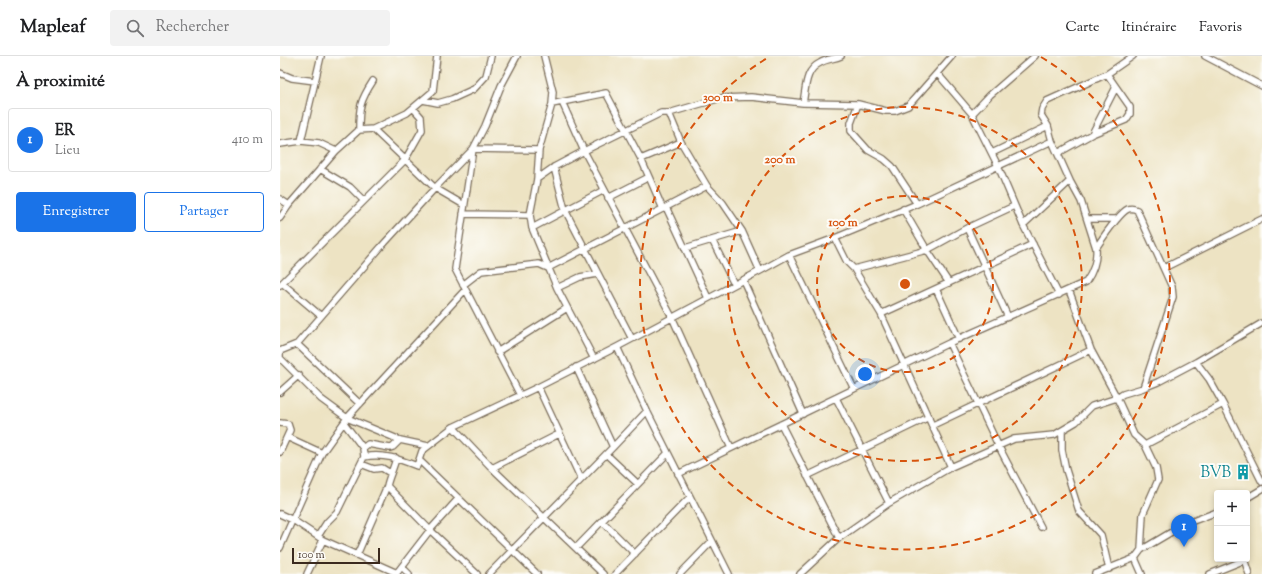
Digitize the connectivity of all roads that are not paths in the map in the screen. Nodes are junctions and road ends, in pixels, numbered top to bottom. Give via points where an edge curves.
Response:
1 (321, 56) edge
2 (437, 56) edge
3 (491, 56) edge
4 (517, 56) edge
5 (544, 56) edge
6 (841, 56) edge
7 (952, 56) edge
8 (1035, 56) edge
9 (1133, 56) edge
10 (1205, 56) edge
11 (937, 73) junction
12 (280, 74) edge
13 (1107, 74) junction
14 (315, 81) junction
15 (373, 81) dead end
16 (1262, 86) edge
17 (1116, 87) junction
18 (423, 100) junction
19 (562, 102) junction
20 (803, 103) junction
21 (552, 104) junction
22 (858, 104) junction
23 (413, 108) junction
24 (669, 113) junction
25 (972, 114) junction
26 (1048, 126) junction
27 (373, 129) junction
28 (359, 130) junction
29 (626, 131) junction
30 (1092, 134) junction
31 (301, 141) junction
32 (1052, 141) junction
33 (681, 142) junction
34 (280, 144) edge
35 (473, 149) junction
36 (540, 150) junction
37 (336, 151) junction
38 (584, 151) junction
39 (992, 153) junction
40 (1058, 153) junction
41 (641, 159) junction
42 (405, 160) junction
43 (554, 166) junction
44 (998, 166) junction
45 (320, 169) junction
46 (649, 177) junction
47 (537, 179) junction
48 (1070, 180) junction
49 (707, 186) junction
50 (435, 188) junction
51 (604, 190) junction
52 (608, 198) junction
53 (280, 199) edge
54 (364, 201) junction
55 (917, 204) junction
56 (289, 205) junction
57 (464, 205) junction
58 (1014, 206) junction
59 (665, 208) junction
60 (903, 209) junction
61 (565, 210) junction
62 (463, 214) junction
63 (530, 215) junction
64 (280, 218) edge
65 (1087, 219) junction
66 (1117, 219) junction
67 (1262, 219) edge
68 (1023, 225) junction
69 (532, 228) junction
70 (967, 228) junction
71 (625, 229) junction
72 (742, 231) junction
73 (835, 238) junction
74 (712, 240) junction
75 (1033, 244) junction
76 (685, 248) junction
77 (1096, 248) junction
78 (585, 250) junction
79 (927, 250) junction
80 (789, 255) junction
81 (985, 267) junction
82 (548, 268) junction
83 (854, 268) junction
84 (1164, 268) junction
85 (760, 271) junction
86 (597, 274) junction
87 (743, 280) junction
88 (949, 283) junction
89 (281, 284) edge
90 (734, 284) junction
91 (464, 288) junction
92 (557, 288) junction
93 (936, 289) junction
94 (1069, 290) junction
95 (1059, 295) junction
96 (708, 298) junction
97 (567, 308) junction
98 (881, 314) junction
99 (321, 316) junction
100 (672, 317) junction
101 (1008, 317) junction
102 (1262, 323) edge
103 (632, 339) junction
104 (959, 339) junction
105 (949, 343) junction
106 (297, 344) junction
107 (617, 347) junction
108 (1091, 350) junction
109 (280, 351) edge
110 (497, 352) junction
111 (280, 358) edge
112 (594, 359) junction
113 (1196, 362) junction
114 (905, 364) junction
115 (576, 367) junction
116 (299, 375) junction
117 (538, 387) junction
118 (1144, 388) junction
119 (854, 389) junction
120 (280, 392) edge
121 (520, 395) junction
122 (836, 398) junction
123 (1117, 398) junction
124 (360, 404) junction
125 (979, 404) junction
126 (1223, 404) junction
127 (647, 411) junction
128 (803, 414) junction
129 (929, 417) junction
130 (346, 421) junction
131 (280, 423) edge
132 (781, 424) junction
133 (933, 425) junction
134 (453, 427) junction
135 (1062, 431) junction
136 (559, 434) junction
137 (287, 437) junction
138 (400, 440) junction
139 (998, 445) junction
140 (428, 446) junction
141 (1144, 446) junction
142 (613, 447) junction
143 (363, 448) junction
144 (731, 448) junction
145 (862, 449) junction
146 (280, 452) edge
147 (322, 453) junction
148 (668, 453) junction
149 (606, 454) junction
150 (364, 456) junction
151 (396, 458) junction
152 (419, 460) junction
153 (361, 464) junction
154 (952, 467) junction
155 (492, 468) junction
156 (390, 474) junction
157 (678, 474) junction
158 (807, 476) junction
159 (581, 479) junction
160 (1262, 482) edge
161 (638, 484) junction
162 (386, 486) junction
163 (1262, 489) edge
164 (1250, 496) edge
165 (690, 497) junction
166 (458, 499) junction
167 (888, 503) junction
168 (1214, 513) edge
169 (280, 514) edge
170 (544, 517) junction
171 (293, 520) junction
172 (602, 521) junction
173 (1041, 527) dead end
174 (430, 530) junction
175 (321, 538) junction
176 (838, 538) junction
177 (712, 541) junction
178 (280, 548) edge
179 (576, 548) junction
180 (512, 550) junction
181 (1141, 550) junction
182 (635, 554) junction
183 (357, 555) junction
184 (1135, 558) junction
185 (1237, 562) edge
186 (1245, 562) edge
187 (402, 567) junction
188 (1109, 569) junction
189 (309, 574) edge
190 (397, 574) edge
191 (409, 574) edge
192 (477, 574) edge
193 (489, 574) edge
194 (537, 574) edge
195 (603, 574) edge
196 (616, 574) edge
197 (680, 574) edge
198 (729, 574) edge
199 (800, 574) edge
200 (1095, 574) edge
201 (1142, 574) edge
202 (1210, 574) edge
203 (1249, 574) edge

1 - 14 street
2 - 18 street via 433,91
3 - 18 street via 486,76 474,89 438,103
4 - 35 street
5 - 21 street via 554,92
6 - 20 street via 820,62 812,68
7 - 11 street
8 - 25 street
9 - 13 street
10 - 16 street
11 - 22 street via 908,106 886,112
11 - 25 street
12 - 14 street
13 - 17 street
13 - 26 street via 1047,101 1041,114
14 - 31 street
15 - 28 street via 365,92 359,108
17 - 30 street
17 - 30 street via 1130,107 1130,114 1126,120
18 - 23 street
19 - 21 street
19 - 29 street via 606,93
19 - 38 street
20 - 22 street
20 - 24 street via 751,97 721,98
21 - 36 street
22 - 55 street via 851,123 851,131 868,150 892,166
23 - 27 street
23 - 42 street via 421,117 422,130
24 - 29 street via 661,113
24 - 33 street
25 - 39 street
26 - 32 street
26 - 39 street
27 - 28 street
27 - 42 street
28 - 37 street
29 - 38 street
29 - 41 street
30 - 40 street
31 - 34 street
31 - 37 street via 319,143
32 - 40 street
32 - 44 street
33 - 41 street
33 - 49 street
35 - 36 street
35 - 50 street
35 - 57 street
36 - 47 street
37 - 45 street
38 - 43 street
38 - 51 street
39 - 44 street
40 - 48 street
41 - 46 street
42 - 50 street
42 - 54 street
43 - 47 street
43 - 61 street
44 - 55 street
44 - 58 street
45 - 54 street via 350,187
45 - 56 street
46 - 52 street
46 - 59 street
47 - 63 street
48 - 65 street
48 - 68 street
49 - 59 street
49 - 72 street via 723,203
50 - 57 street
50 - 99 street
51 - 52 street
51 - 61 street
52 - 71 street
53 - 56 street
54 - 89 street
55 - 60 street
56 - 64 street
57 - 62 street
58 - 68 street
58 - 70 street
59 - 71 street
59 - 76 street
60 - 73 street
60 - 79 street
61 - 69 street
61 - 78 street
62 - 63 street
62 - 91 street via 455,265
63 - 69 street
65 - 66 street
65 - 77 street
66 - 77 street
66 - 84 street via 1128,209 1137,210
67 - 84 street
68 - 75 street
69 - 82 street
70 - 79 street
70 - 81 street
71 - 78 street
71 - 100 street
72 - 74 street
72 - 85 street
73 - 80 street
73 - 83 street via 847,262
74 - 76 street
74 - 90 street
75 - 81 street
75 - 95 street
76 - 96 street
77 - 94 street via 1091,274 1086,282
78 - 82 street
78 - 86 street
79 - 83 street
79 - 88 street
80 - 85 street
80 - 119 street
81 - 88 street
81 - 101 street
82 - 91 street via 538,264 481,271
82 - 92 street
83 - 98 street
84 - 118 street via 1173,297
85 - 87 street
86 - 92 street via 580,277
86 - 103 street
87 - 90 street
87 - 128 street
88 - 93 street
89 - 99 street
90 - 96 street
91 - 110 street
91 - 124 street
92 - 97 street
93 - 98 street
93 - 104 street
94 - 95 street
94 - 108 street
95 - 101 street
96 - 100 street
97 - 110 street
97 - 112 street
98 - 114 street
99 - 106 street
100 - 103 street
100 - 144 street
101 - 104 street
102 - 113 street
103 - 107 street
104 - 105 street
105 - 114 street
105 - 125 street
106 - 109 street
106 - 124 street
107 - 112 street
107 - 127 street
108 - 123 street
108 - 125 street
109 - 111 street
110 - 121 street
111 - 116 street
112 - 115 street
113 - 118 street
113 - 126 street via 1210,378
114 - 119 street
114 - 129 street
115 - 117 street
115 - 142 street
116 - 120 street
116 - 130 street
117 - 121 street
117 - 136 street
118 - 123 street
119 - 122 street
121 - 134 street
122 - 128 street
122 - 145 street
123 - 135 street via 1092,406 1076,422
123 - 141 street via 1134,435
124 - 130 street
125 - 133 street
125 - 139 street
126 - 141 street
126 - 160 street
127 - 142 street
127 - 148 street
128 - 132 street
129 - 133 street
129 - 145 street
130 - 138 street
130 - 143 street
130 - 147 street
131 - 137 street via 288,424 290,427
132 - 144 street
132 - 158 street
133 - 154 street
134 - 140 street
134 - 155 street
135 - 139 street via 1054,435 1014,438
135 - 188 street via 1066,470 1079,511 1101,535
136 - 155 street
136 - 159 street
137 - 146 street
137 - 147 street
138 - 140 street
138 - 143 street via 390,448 368,444
139 - 154 street
139 - 173 street
140 - 152 street via 422,451
141 - 181 street via 1156,468 1158,480 1143,514
142 - 149 street
143 - 150 street
144 - 157 street
145 - 158 street
145 - 167 street
147 - 171 street
148 - 157 street
148 - 161 street
149 - 159 street
149 - 161 street
150 - 151 street
150 - 153 street
151 - 152 street via 417,466
151 - 156 street
152 - 166 street
153 - 156 street via 374,469 382,468
153 - 175 street via 337,512 327,522
154 - 167 street
155 - 170 street
156 - 162 street
157 - 165 street
158 - 176 street
159 - 170 street
161 - 172 street
162 - 174 street
162 - 183 street
163 - 164 street
165 - 177 street
165 - 182 street
166 - 174 street
166 - 180 street
167 - 176 street
168 - 181 street via 1185,524
169 - 171 street
170 - 179 street
170 - 180 street
171 - 175 street
171 - 178 street
172 - 179 street
172 - 182 street
174 - 187 street
174 - 192 street
175 - 183 street
175 - 189 street
176 - 199 street
177 - 197 street
177 - 198 street
179 - 195 street
180 - 193 street
180 - 194 street
181 - 184 street
182 - 196 street
183 - 190 street
184 - 188 street
184 - 201 street
185 - 202 street
186 - 203 street
187 - 190 street
187 - 191 street
188 - 200 street

